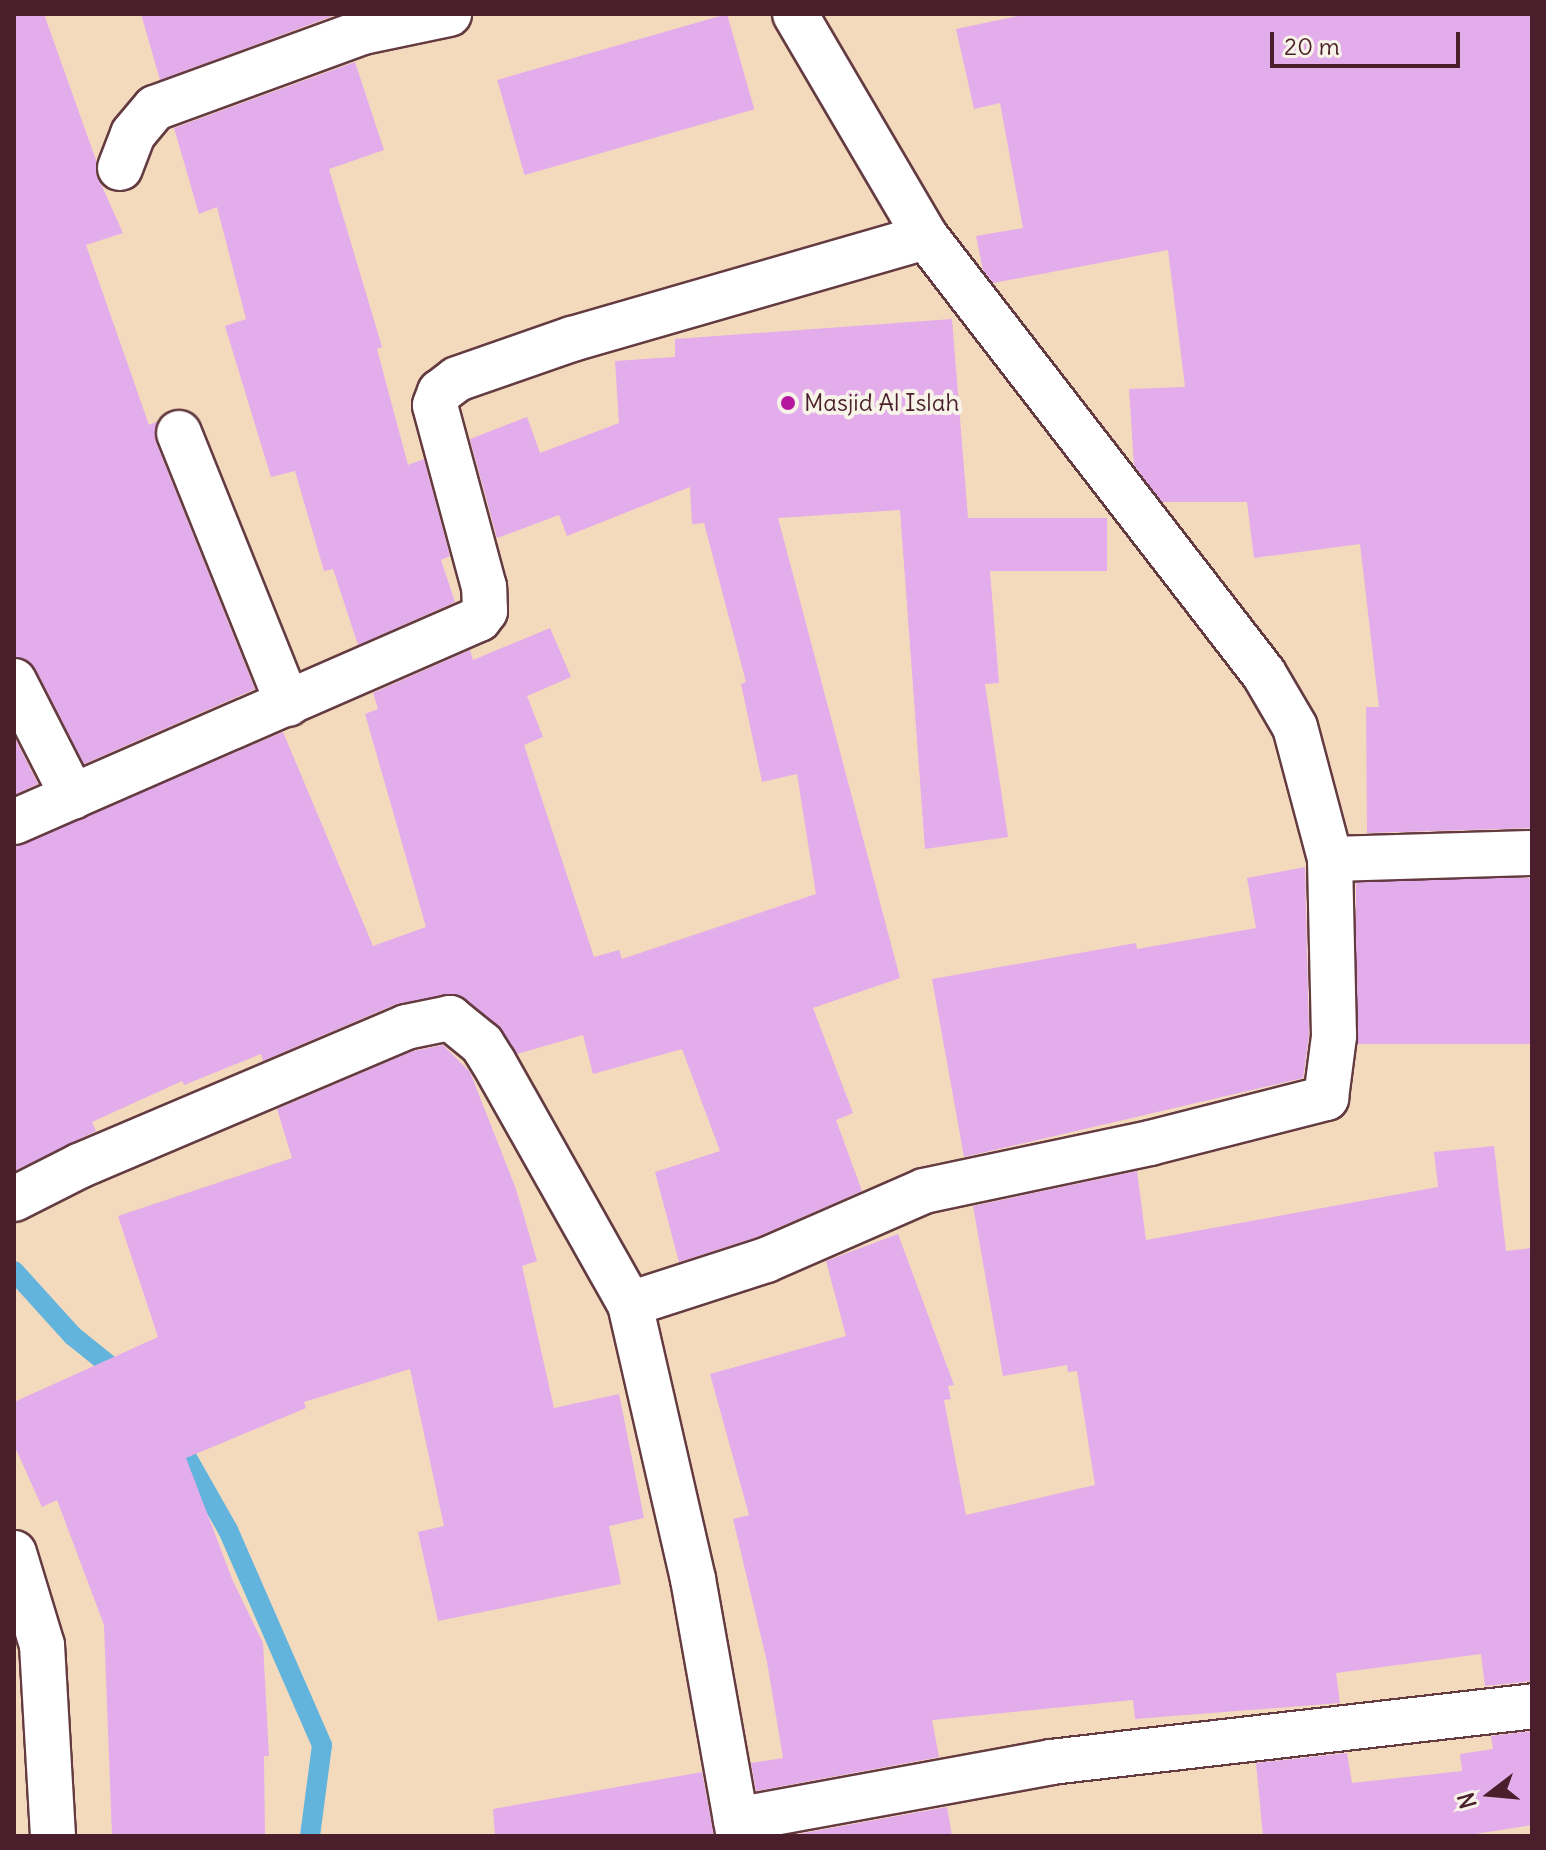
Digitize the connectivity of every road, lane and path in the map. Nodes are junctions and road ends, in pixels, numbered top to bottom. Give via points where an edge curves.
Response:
1 (449, 14) edge
2 (795, 14) edge
3 (120, 168) dead end
4 (926, 237) junction
5 (179, 433) dead end
6 (14, 681) edge
7 (288, 704) junction
8 (73, 797) junction
9 (14, 822) edge
10 (1532, 853) edge
11 (1330, 859) junction
12 (14, 1199) edge
13 (630, 1304) junction
14 (14, 1553) edge
15 (1532, 1706) edge
16 (738, 1828) edge
17 (53, 1836) edge

1 - 3 street via 363,32 155,108 133,134
2 - 4 street
4 - 7 street via 572,339 447,385 435,405 437,417 484,587 485,611 472,626
4 - 11 street via 1264,674 1295,727
5 - 7 street
6 - 8 street
7 - 8 street
8 - 9 street
10 - 11 street
11 - 13 street via 1334,1036 1326,1098 1150,1143 924,1191 766,1260
12 - 13 street via 79,1166 406,1027 450,1018 482,1044 494,1063
13 - 16 street via 693,1579
14 - 17 street via 42,1645
15 - 16 street via 1051,1762

